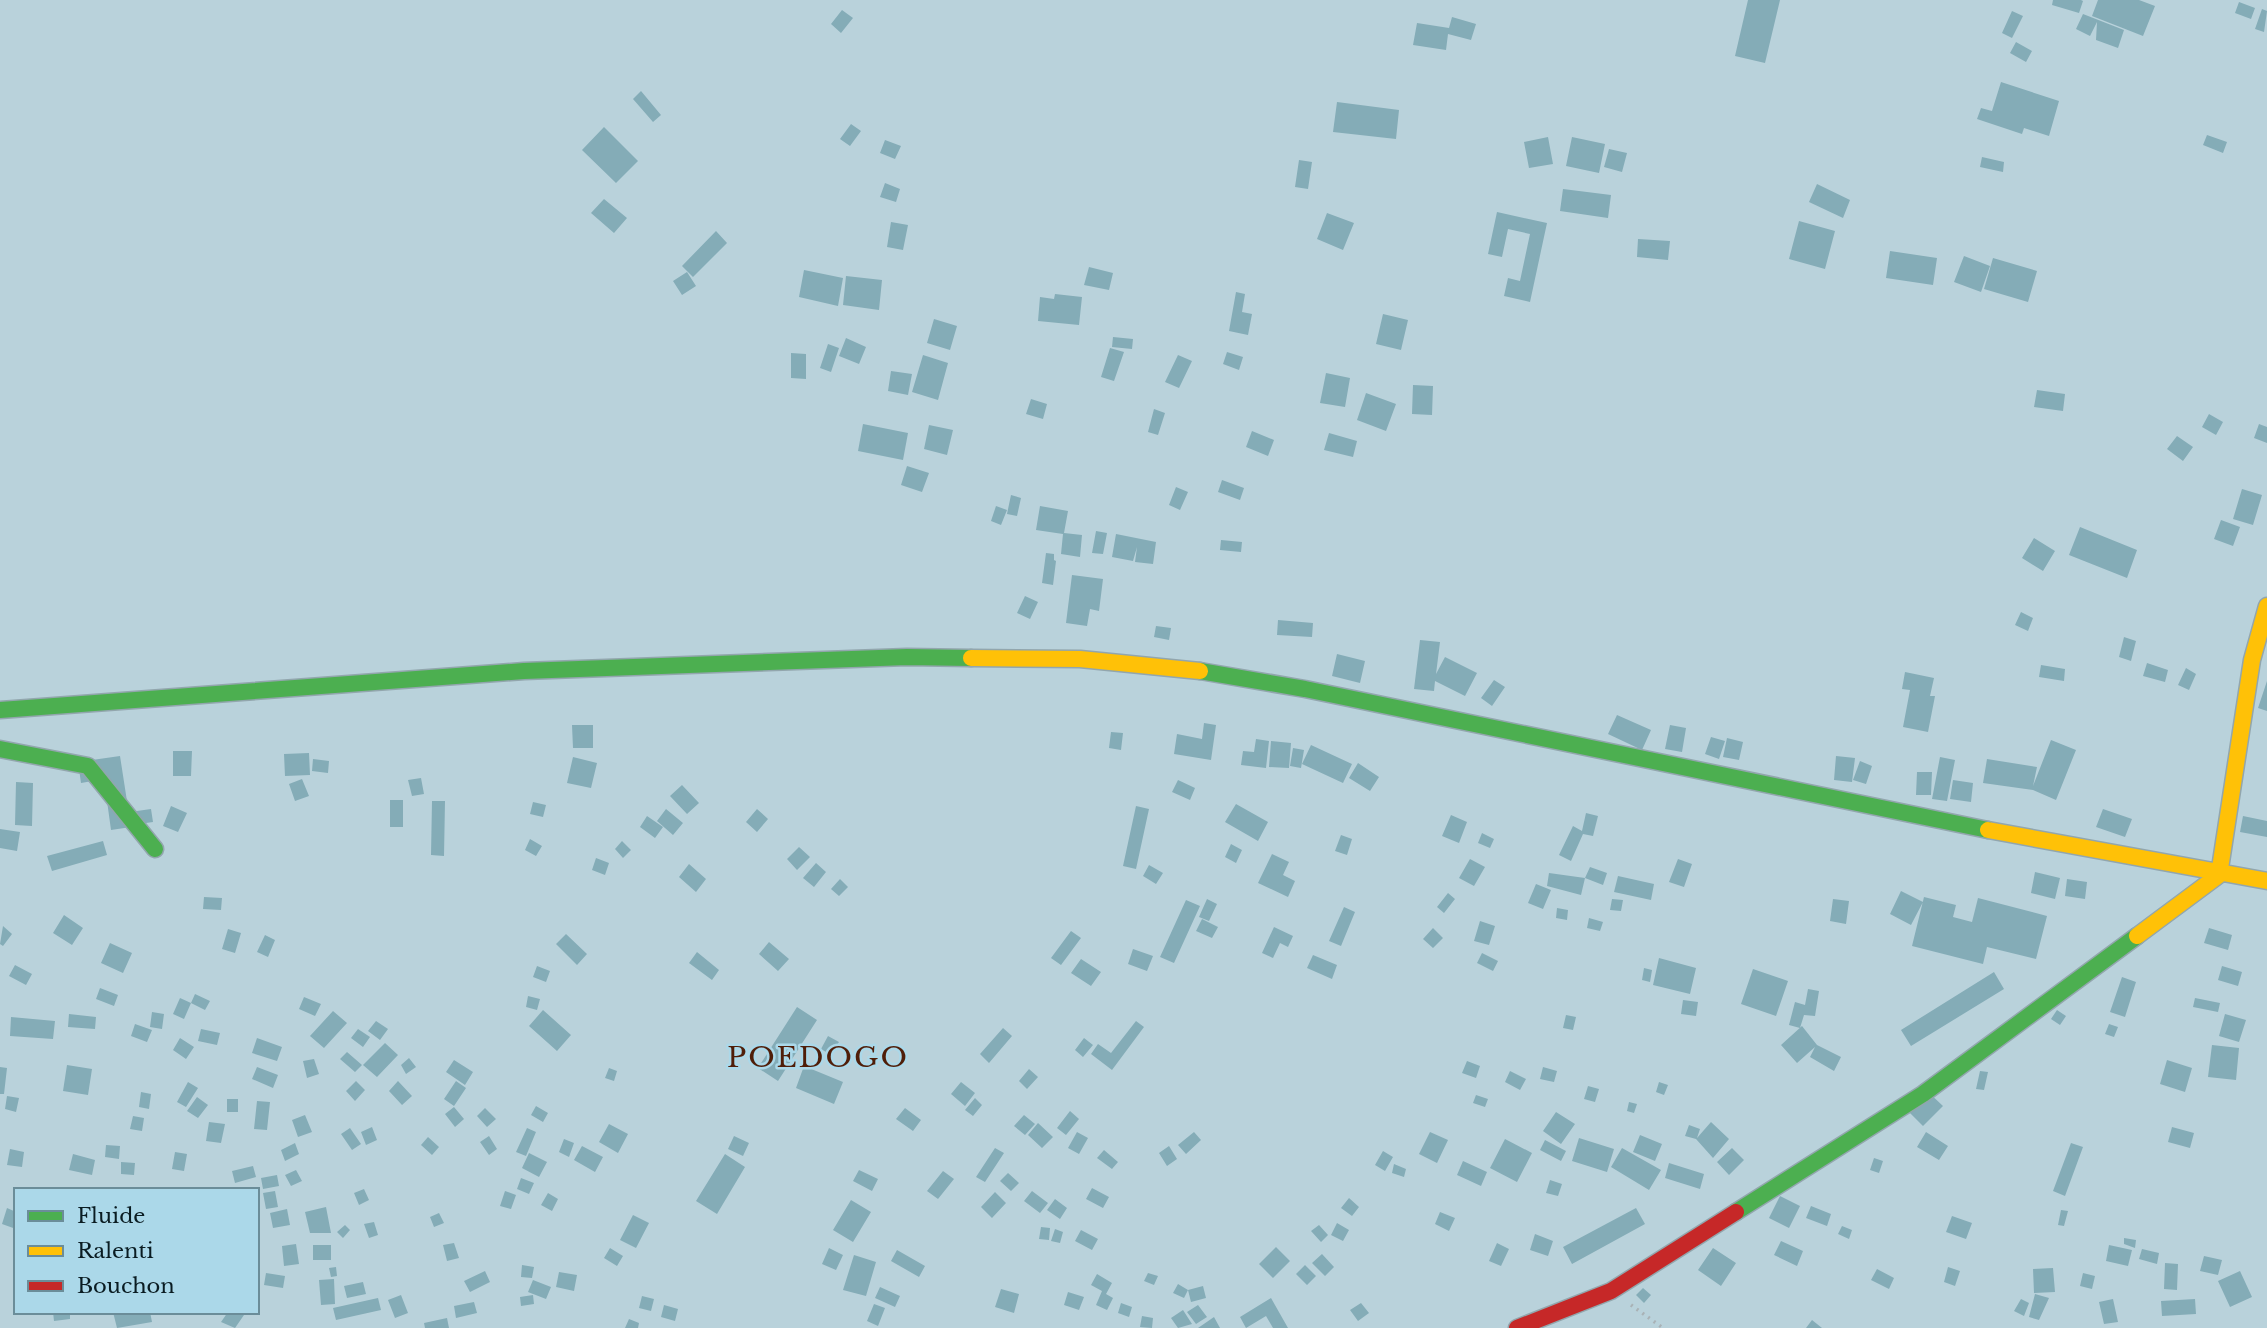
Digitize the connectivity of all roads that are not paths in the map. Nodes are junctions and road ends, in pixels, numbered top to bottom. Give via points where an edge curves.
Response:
1 (2267, 606) edge
2 (0, 710) edge
3 (0, 749) edge
4 (155, 849) dead end
5 (2219, 875) junction
6 (2267, 881) edge
7 (1517, 1328) edge

1 - 5 main road via 2252,660
2 - 5 main road via 524,671 907,657 1080,659 1191,670 1305,689
3 - 4 main road via 88,765
5 - 6 main road
5 - 7 main road via 1923,1094 1611,1291

